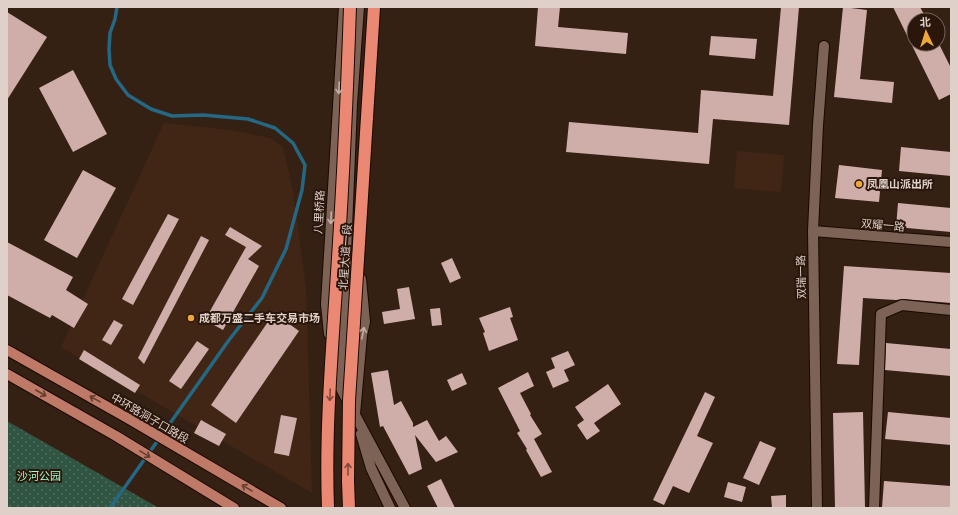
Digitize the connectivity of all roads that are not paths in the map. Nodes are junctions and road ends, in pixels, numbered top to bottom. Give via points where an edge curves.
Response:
1 (344, 7) edge
2 (350, 7) edge
3 (359, 7) edge
4 (374, 7) edge
5 (824, 46) dead end
6 (813, 231) junction
7 (951, 242) edge
8 (951, 310) edge
9 (7, 350) edge
10 (7, 374) edge
11 (355, 414) junction
12 (234, 508) edge
13 (281, 508) edge
14 (328, 508) edge
15 (349, 508) edge
16 (390, 508) edge
17 (405, 508) edge
18 (817, 508) edge
19 (874, 508) edge

1 -> 11 street, 八里桥路 via 326,304 329,338 339,385
2 -> 14 highway, 北星大道一段, bridge via 344,162 330,388
3 - 11 street, 八里桥路 via 352,104 342,359 344,382
11 -> 4 street, 八里桥路 via 365,322 357,226
15 -> 4 highway, 北星大道一段, bridge via 350,401
5 - 6 street, 双瑞一路
6 - 7 street, 双耀一路
6 - 18 street, 双瑞一路
8 - 19 street via 902,305 881,314
13 -> 9 main road, 中环路洞子口路段 via 129,418
10 -> 12 main road via 116,436
11 - 16 street, 八里桥路 via 371,468
11 - 17 street, 八里桥路

